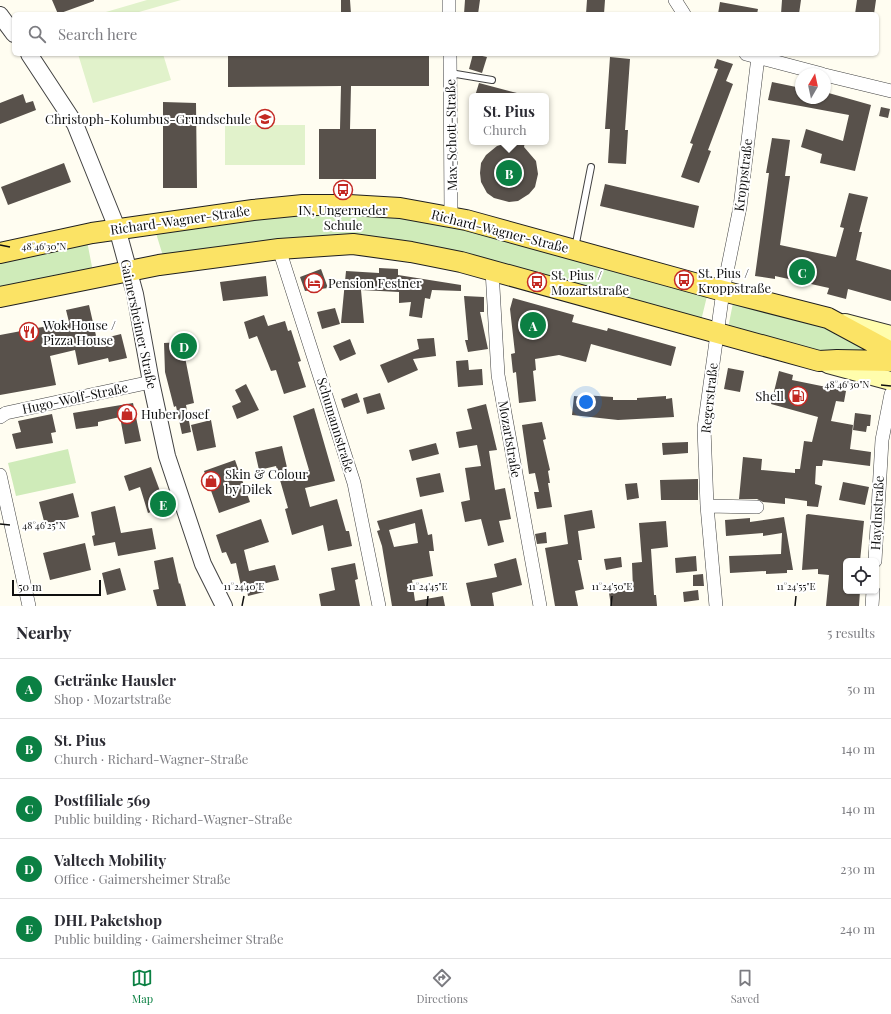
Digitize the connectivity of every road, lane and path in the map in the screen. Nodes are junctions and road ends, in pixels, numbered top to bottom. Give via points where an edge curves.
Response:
1 (449, 0) edge
2 (675, 0) edge
3 (449, 12) edge
4 (683, 12) edge
5 (0, 15) edge
6 (12, 31) edge
7 (30, 56) edge
8 (450, 56) edge
9 (752, 56) edge
10 (800, 68) edge
11 (450, 73) junction
12 (831, 76) edge
13 (492, 80) dead end
14 (891, 91) edge
15 (591, 167) dead end
16 (451, 216) junction
17 (117, 228) junction
18 (278, 248) junction
19 (574, 250) junction
20 (0, 253) edge
21 (130, 270) junction
22 (492, 270) junction
23 (723, 291) junction
24 (0, 297) edge
25 (828, 318) junction
26 (717, 333) junction
27 (891, 335) edge
28 (891, 352) edge
29 (819, 361) junction
30 (891, 361) edge
31 (891, 381) edge
32 (151, 382) junction
33 (891, 394) edge
34 (0, 417) edge
35 (0, 476) edge
36 (707, 506) junction
37 (757, 507) dead end
38 (874, 558) edge
39 (873, 594) edge
40 (30, 606) edge
41 (224, 606) edge
42 (379, 606) edge
43 (540, 606) edge
44 (716, 606) edge
45 (872, 606) edge

1 - 3 street
2 - 4 street
5 - 6 street
7 - 17 street, Gaimersheimer Straße via 75,124
8 - 11 street, Max-Schott-Straße
9 - 10 street
9 - 23 street, Kroppstraße via 740,206
11 - 13 lane
11 - 16 street, Max-Schott-Straße
12 - 14 street
15 - 19 lane
16 - 17 main road, Richard-Wagner-Straße via 400,208 303,205
16 - 19 main road, Richard-Wagner-Straße
17 - 20 main road, Richard-Wagner-Straße
17 - 21 street, Gaimersheimer Straße
18 - 21 main road
18 - 22 main road via 353,244 411,252
18 - 42 street, Schumannstraße via 354,483
19 - 23 main road, Richard-Wagner-Straße
21 - 24 main road
21 - 32 street, Gaimersheimer Straße
22 - 26 main road
22 - 43 street, Mozartstraße via 498,374
23 - 25 main road, Richard-Wagner-Straße
23 - 26 street, Regerstraße
25 - 27 main road, Richard-Wagner-Straße
25 - 28 main road, Richard-Wagner-Straße
26 - 29 main road
26 - 36 street, Regerstraße via 704,428
29 - 30 main road
29 - 31 main road
32 - 34 street, Hugo-Wolf-Straße via 6,413
32 - 41 street, Gaimersheimer Straße via 168,456 195,540 203,564
33 - 38 street, Haydnstraße via 882,440
35 - 40 street
36 - 37 street
36 - 44 street, Regerstraße
39 - 45 street

